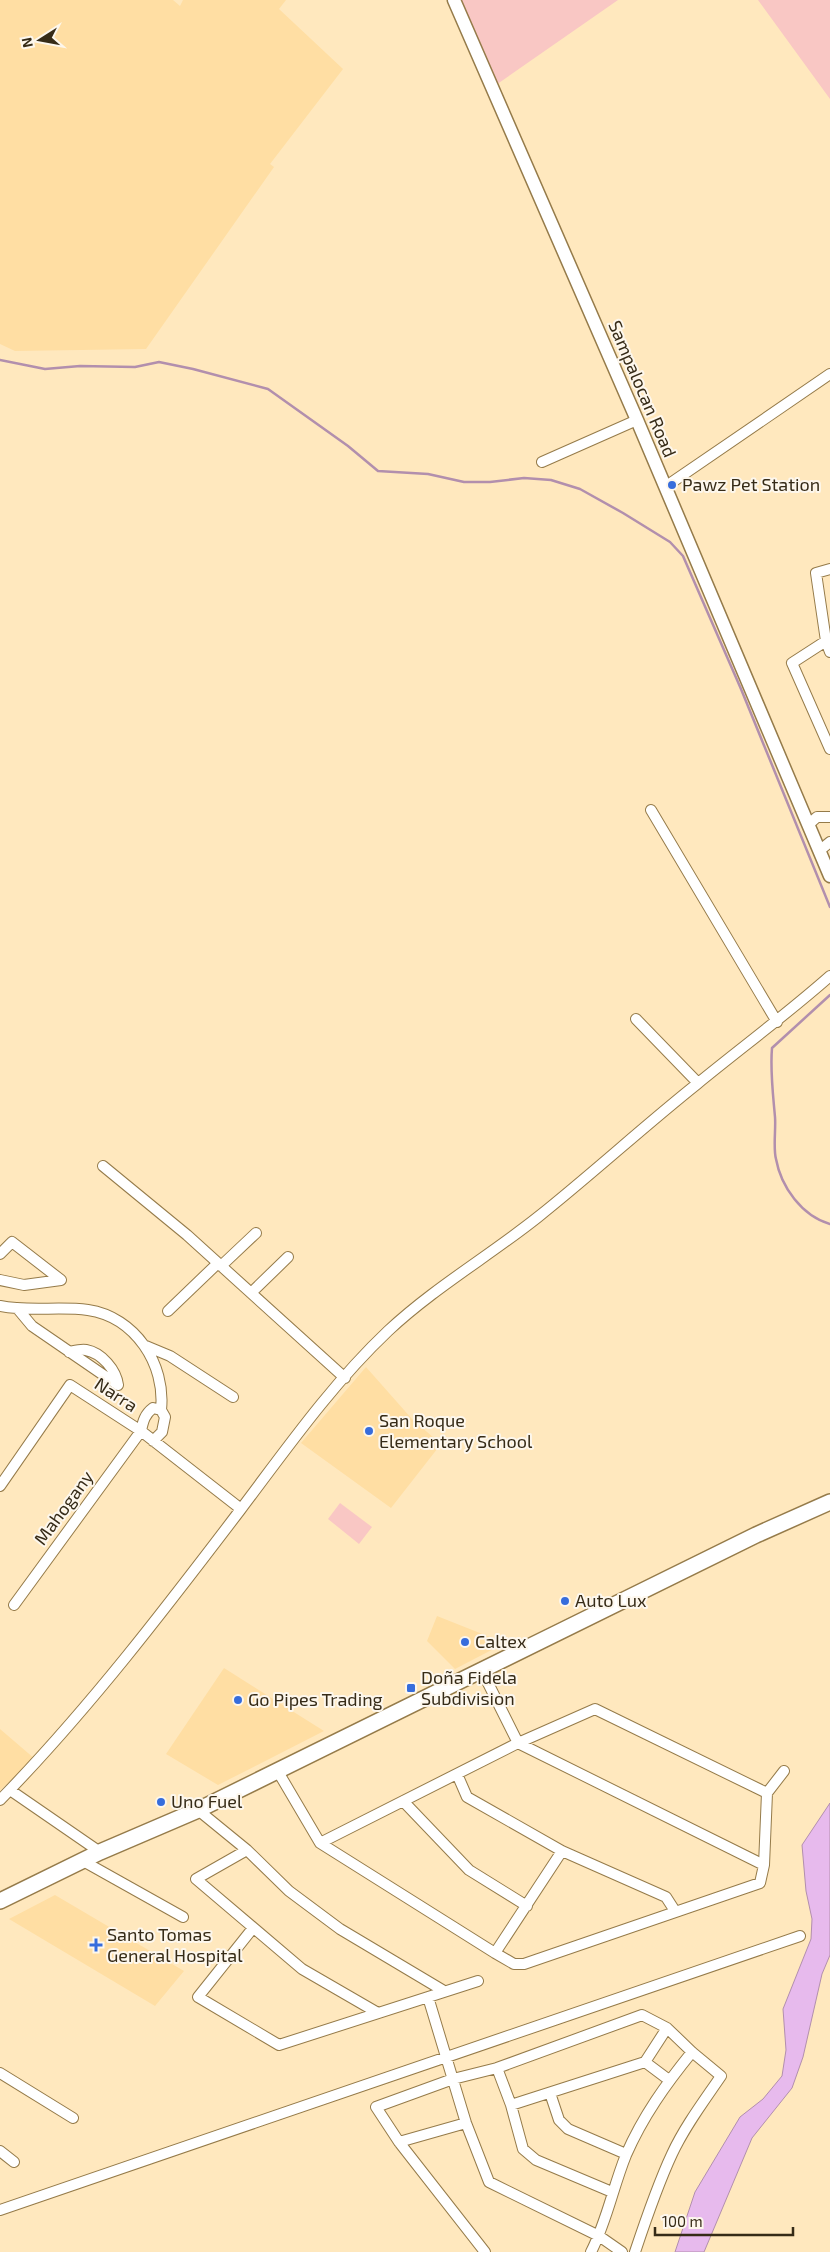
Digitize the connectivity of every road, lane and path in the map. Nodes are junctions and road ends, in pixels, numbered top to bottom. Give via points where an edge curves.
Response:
1 (454, 0) edge
2 (830, 374) edge
3 (637, 420) junction
4 (542, 462) dead end
5 (665, 487) junction
6 (830, 569) edge
7 (826, 641) junction
8 (830, 652) edge
9 (829, 743) edge
10 (652, 810) dead end
11 (830, 817) edge
12 (808, 824) junction
13 (830, 842) edge
14 (819, 851) junction
15 (830, 876) edge
16 (830, 976) edge
17 (636, 1019) dead end
18 (777, 1022) junction
19 (698, 1082) junction
20 (103, 1166) dead end
21 (256, 1233) dead end
22 (0, 1254) edge
23 (288, 1257) dead end
24 (220, 1265) junction
25 (0, 1280) edge
26 (251, 1293) junction
27 (0, 1306) edge
28 (17, 1308) junction
29 (168, 1311) dead end
30 (146, 1346) junction
31 (69, 1352) junction
32 (345, 1378) junction
33 (233, 1396) dead end
34 (157, 1409) junction
35 (141, 1431) junction
36 (154, 1441) junction
37 (0, 1486) edge
38 (830, 1502) edge
39 (241, 1509) junction
40 (14, 1605) dead end
41 (482, 1671) junction
42 (518, 1744) junction
43 (277, 1770) junction
44 (784, 1771) dead end
45 (457, 1774) junction
46 (10, 1790) junction
47 (767, 1793) junction
48 (0, 1800) edge
49 (403, 1801) junction
50 (198, 1810) junction
51 (320, 1843) junction
52 (247, 1850) junction
53 (562, 1851) junction
54 (100, 1852) junction
55 (83, 1861) junction
56 (764, 1865) junction
57 (0, 1900) edge
58 (527, 1906) junction
59 (675, 1911) junction
60 (183, 1917) dead end
61 (253, 1928) junction
62 (800, 1936) dead end
63 (495, 1953) junction
64 (478, 1981) dead end
65 (444, 1991) junction
66 (428, 1997) junction
67 (378, 2013) junction
68 (668, 2028) junction
69 (692, 2052) junction
70 (448, 2058) junction
71 (645, 2062) junction
72 (497, 2068) junction
73 (0, 2073) edge
74 (453, 2079) junction
75 (669, 2080) junction
76 (550, 2093) junction
77 (511, 2105) junction
78 (73, 2118) dead end
79 (466, 2123) junction
80 (399, 2142) junction
81 (0, 2151) edge
82 (626, 2154) junction
83 (14, 2162) dead end
84 (612, 2192) junction
85 (0, 2210) edge
86 (599, 2236) junction
87 (485, 2252) edge
88 (591, 2252) edge
89 (622, 2252) edge
90 (635, 2252) edge

1 - 3 main road, Sampalocan Road
2 - 5 street
3 - 4 street
3 - 5 main road, Sampalocan Road
5 - 12 main road, Sampalocan Road
6 - 7 street via 816,573
7 - 8 street
7 - 9 street via 792,662
10 - 18 street
11 - 12 street via 817,817
12 - 14 main road, Sampalocan Road
13 - 14 street
14 - 15 main road, Sampalocan Road
16 - 18 street
17 - 19 street
18 - 19 street
19 - 32 street via 538,1217 388,1331
20 - 24 street
21 - 24 street
22 - 25 street via 12,1242 61,1280 24,1285
23 - 26 street
24 - 26 street
24 - 29 street
26 - 32 street
27 - 28 street
28 - 30 street via 71,1308 111,1316 128,1327
28 - 31 street via 32,1326
30 - 33 street via 170,1356
30 - 34 street via 160,1382 162,1400
31 - 31 street via 86,1350 102,1358 116,1374 118,1385
32 - 39 street via 287,1447
34 - 35 street, Mahogany via 143,1419
34 - 36 street via 165,1417 162,1432
35 - 36 street, Narra
35 - 37 street, Narra via 70,1385
35 - 40 street, Mahogany
36 - 39 street, Narra
38 - 41 highway via 756,1535
39 - 46 street via 98,1692
41 - 42 street
41 - 43 highway
42 - 45 street
42 - 47 street via 595,1709
42 - 56 street
43 - 50 highway
43 - 51 street
44 - 47 street
45 - 49 street
45 - 53 street via 467,1797
46 - 48 street
46 - 54 street
47 - 56 street
49 - 51 street
49 - 58 street via 469,1870
50 - 52 street
50 - 54 highway
51 - 63 street
52 - 61 street via 196,1879
52 - 65 street via 289,1891 340,1928
53 - 58 street
53 - 59 street via 666,1898
54 - 55 highway
55 - 57 highway
55 - 60 street
56 - 59 street via 760,1883
58 - 63 street
59 - 63 street via 524,1964 514,1964
61 - 67 street via 302,1969
61 - 67 street via 198,1998 279,2045
62 - 70 street
64 - 65 street
65 - 66 street
66 - 67 street
66 - 70 street
68 - 69 street
68 - 71 street
68 - 72 street via 642,2015
69 - 75 street
69 - 90 street via 721,2076 672,2154
70 - 74 street
70 - 85 street
71 - 75 street
71 - 76 street
72 - 74 street
72 - 77 street
73 - 78 street
74 - 79 street
74 - 80 street via 376,2107
75 - 82 street
76 - 77 street
76 - 82 street via 559,2120 568,2129
77 - 84 street via 523,2149 536,2160
79 - 80 street
79 - 86 street via 489,2182
80 - 87 street
81 - 83 street
82 - 84 street
84 - 86 street
86 - 88 street
86 - 89 street

